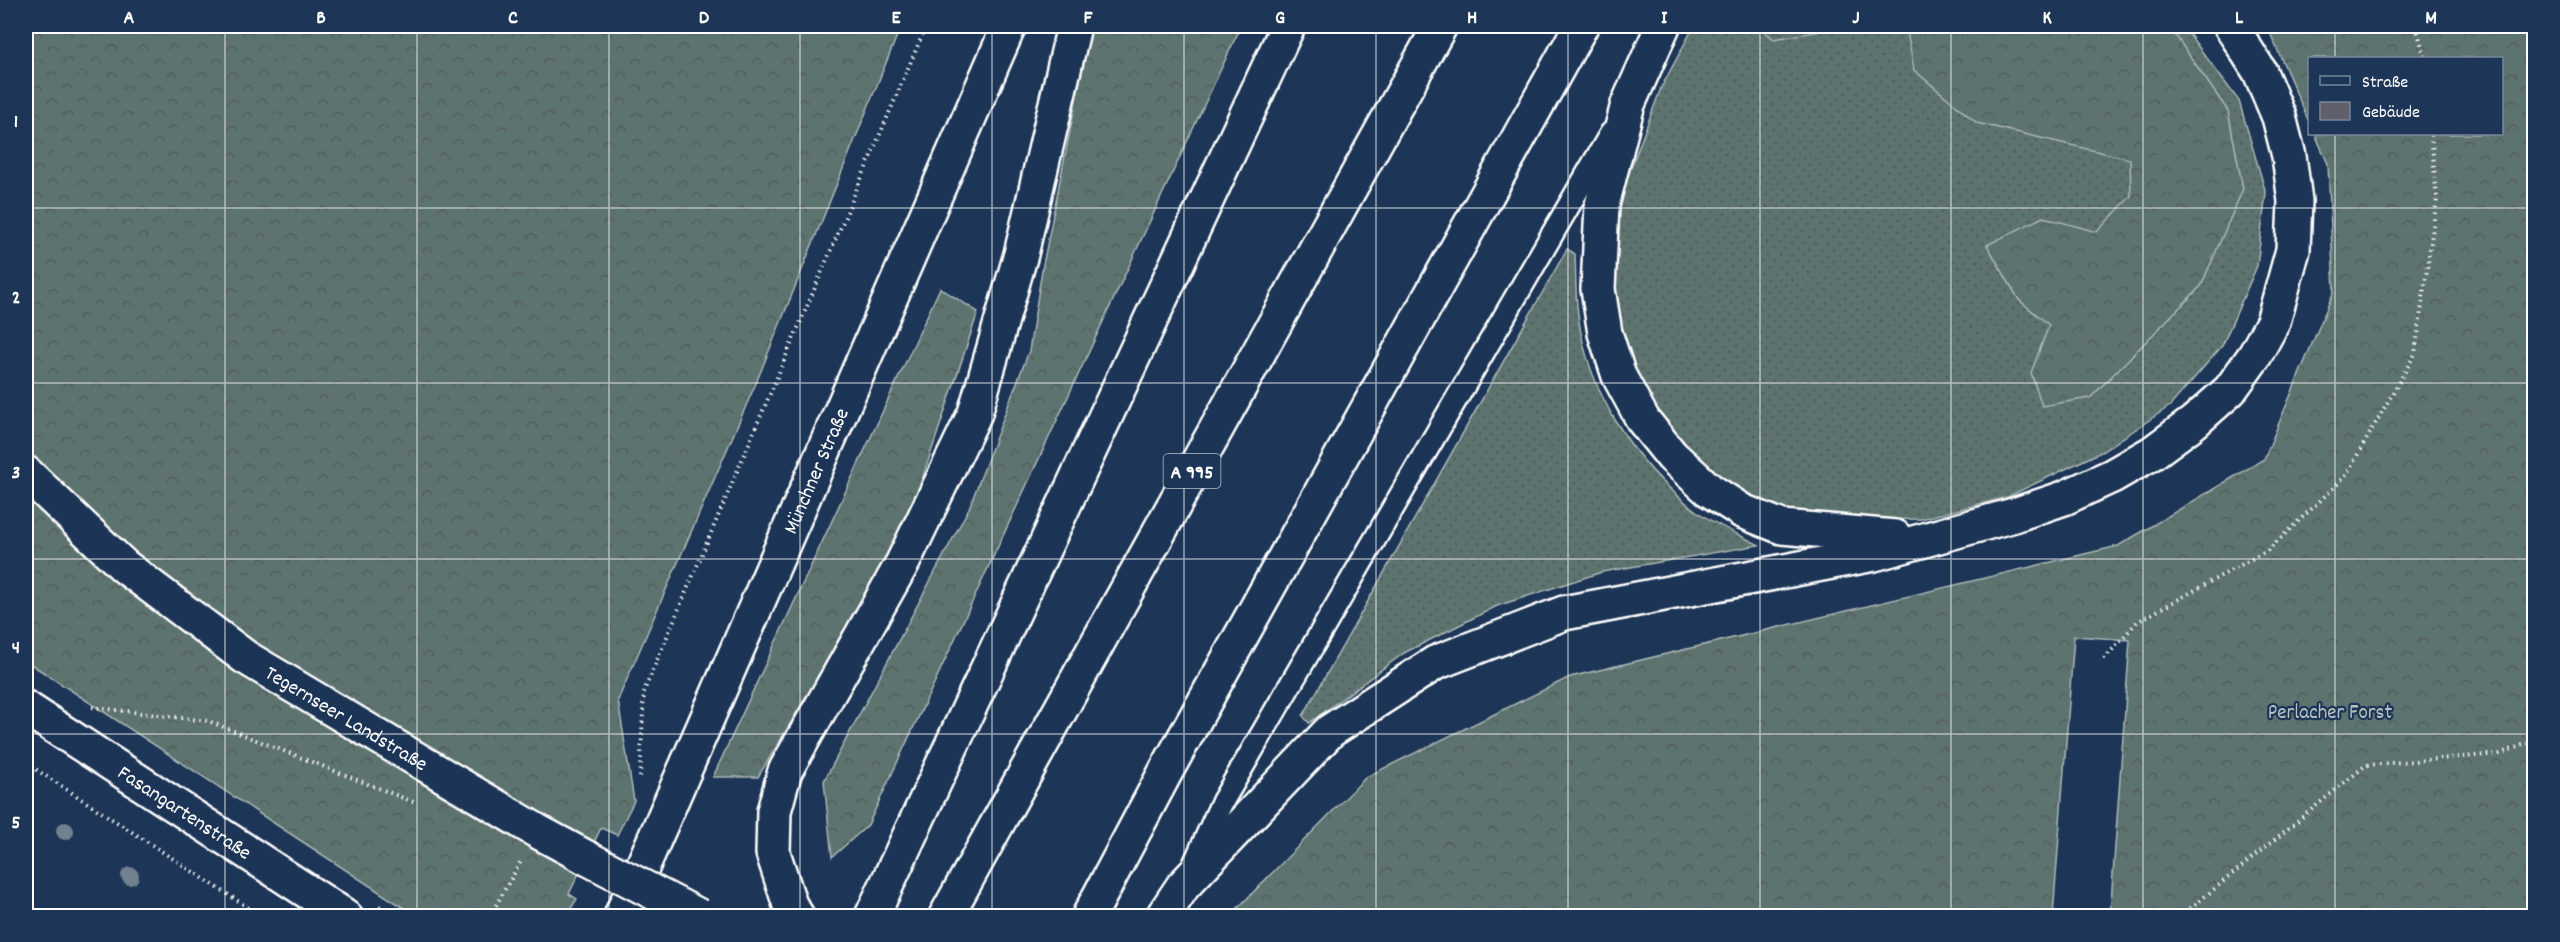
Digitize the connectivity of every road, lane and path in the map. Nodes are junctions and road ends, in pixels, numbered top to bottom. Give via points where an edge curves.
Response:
1 (926, 26) edge
2 (1009, 26) edge
3 (1074, 26) edge
4 (1288, 26) edge
5 (1440, 26) edge
6 (1581, 26) edge
7 (1663, 26) edge
8 (2231, 26) edge
9 (2416, 26) edge
10 (2425, 57) edge
11 (1628, 104) junction
12 (2431, 135) edge
13 (26, 473) edge
14 (1924, 539) junction
15 (2104, 659) dead end
16 (85, 706) dead end
17 (26, 708) edge
18 (2535, 741) edge
19 (26, 763) edge
20 (640, 782) dead end
21 (420, 805) dead end
22 (525, 853) dead end
23 (1183, 886) junction
24 (791, 903) edge
25 (261, 916) edge
26 (345, 916) edge
27 (490, 916) edge
28 (621, 916) edge
29 (699, 916) edge
30 (872, 916) edge
31 (946, 916) edge
32 (1089, 916) edge
33 (1163, 916) edge
34 (2181, 916) edge

1 - 20 path via 644,691
2 - 28 main road, Münchner Straße
3 - 24 main road via 1021,254 975,413 903,562 785,771 774,811 773,853
4 - 30 main road
5 - 31 main road, A 995
6 - 32 main road
7 - 11 main road
8 - 14 main road via 2260,72 2279,117 2295,201 2293,250 2283,289 2273,322 2255,355 2230,390 2194,422 2112,476 2014,515
9 - 10 path
11 - 14 main road via 1602,205 1598,289 1605,333 1619,376 1643,420 1672,456 1708,489 1742,511 1782,527
11 - 23 lane via 1221,804
12 - 15 path via 2437,199 2415,354 2345,477 2268,550 2137,622
13 - 29 main road, Tegernseer Landstraße, bridge via 124,566 245,657 537,831
14 - 23 main road via 1863,556 1564,612 1436,663 1330,731
16 - 21 path via 208,722
17 - 26 main road, Fasangartenstraße
18 - 34 path via 2499,754 2366,765
19 - 25 path
22 - 27 path
23 - 33 main road

